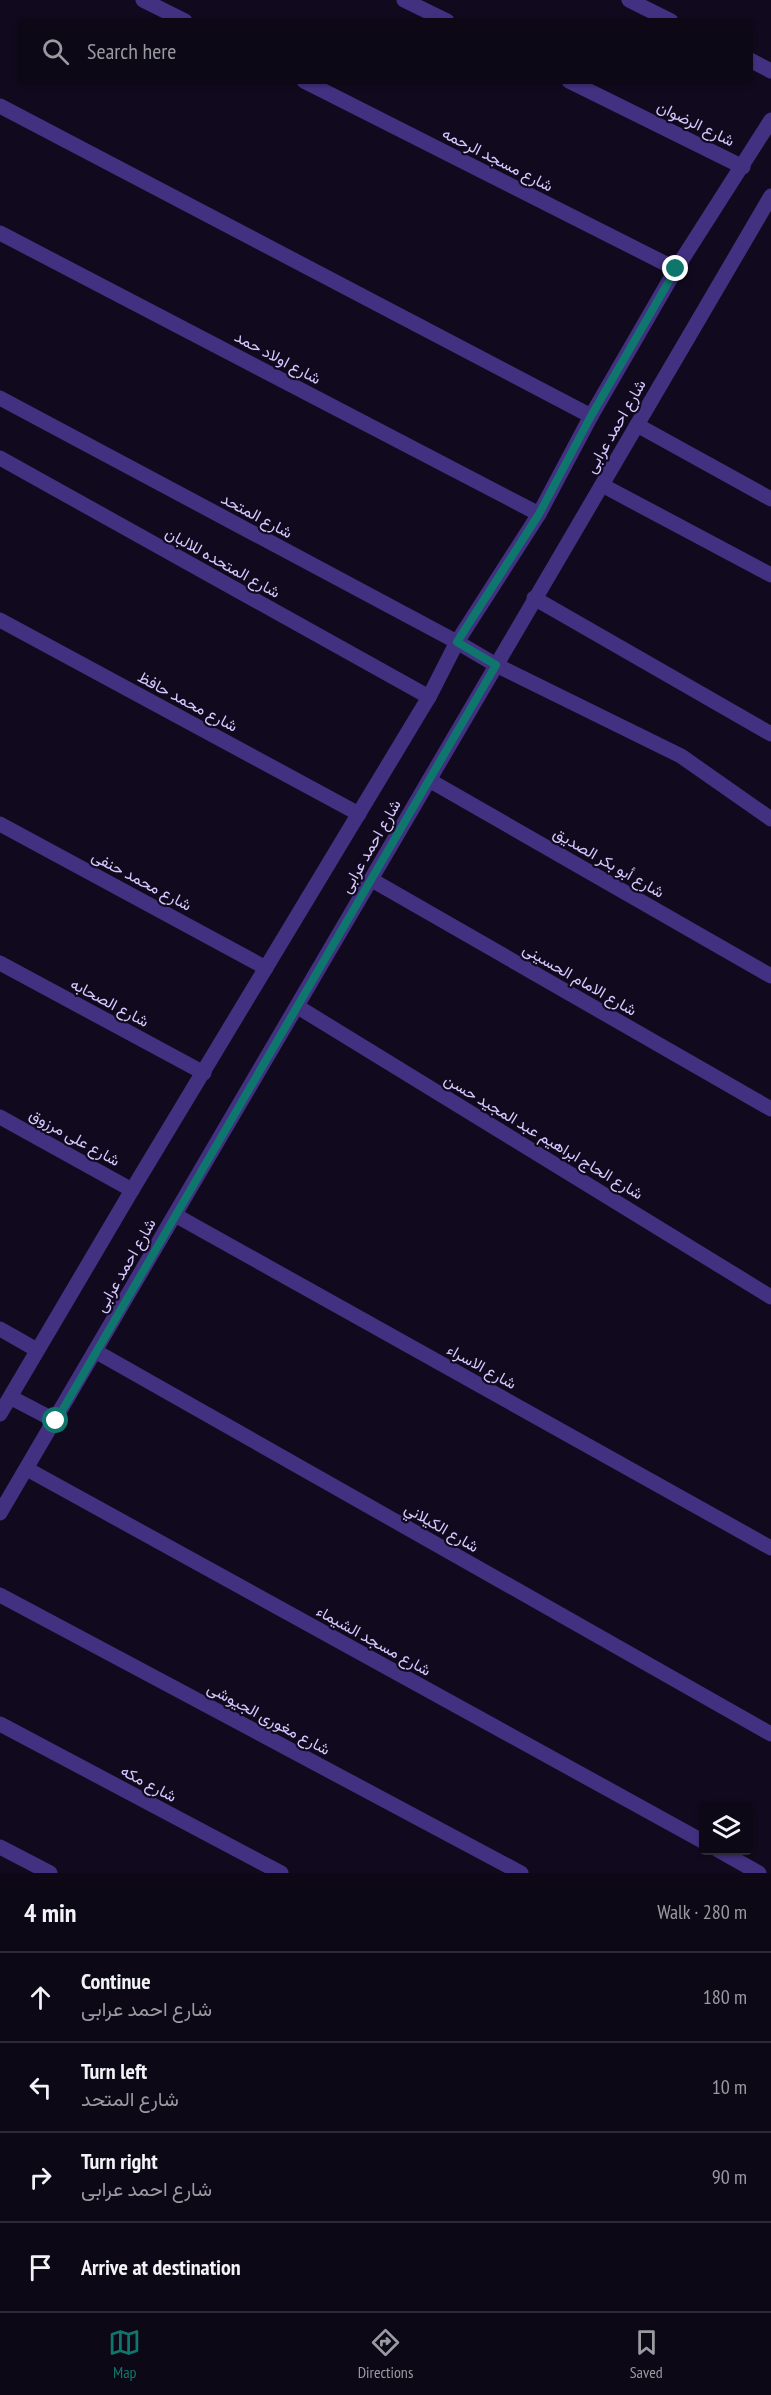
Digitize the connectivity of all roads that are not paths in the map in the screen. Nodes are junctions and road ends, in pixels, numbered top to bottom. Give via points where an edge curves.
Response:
1 (143, 0) edge
2 (404, 0) edge
3 (628, 0) edge
4 (179, 18) edge
5 (441, 18) edge
6 (665, 18) edge
7 (753, 62) edge
8 (771, 71) edge
9 (310, 84) edge
10 (575, 84) edge
11 (0, 106) edge
12 (771, 120) edge
13 (743, 166) junction
14 (771, 196) edge
15 (0, 233) edge
16 (676, 269) junction
17 (0, 398) edge
18 (591, 416) junction
19 (637, 425) junction
20 (0, 458) edge
21 (602, 485) junction
22 (771, 500) edge
23 (539, 514) junction
24 (771, 575) edge
25 (534, 598) junction
26 (0, 620) edge
27 (457, 642) junction
28 (496, 665) junction
29 (429, 697) junction
30 (771, 734) edge
31 (429, 780) junction
32 (359, 814) junction
33 (771, 819) edge
34 (0, 824) edge
35 (372, 880) junction
36 (0, 963) edge
37 (266, 968) junction
38 (771, 976) edge
39 (298, 1007) junction
40 (204, 1073) junction
41 (771, 1109) edge
42 (0, 1117) edge
43 (132, 1190) junction
44 (175, 1215) junction
45 (771, 1297) edge
46 (0, 1329) edge
47 (38, 1350) junction
48 (95, 1352) junction
49 (10, 1397) junction
50 (0, 1414) edge
51 (56, 1421) junction
52 (27, 1469) junction
53 (0, 1513) edge
54 (771, 1548) edge
55 (0, 1594) edge
56 (0, 1724) edge
57 (771, 1734) edge
58 (699, 1839) edge
59 (0, 1847) edge
60 (725, 1855) edge
61 (50, 1873) edge
62 (281, 1873) edge
63 (521, 1873) edge
64 (759, 1873) edge

1 - 4 street
2 - 5 street
3 - 6 street
7 - 8 street
9 - 16 street, شارع مسجد الرحمه
10 - 13 street, شارع الرضوان
11 - 18 street
12 - 13 street, شارع احمد عرابى
13 - 16 street, شارع احمد عرابى
14 - 19 street, شارع احمد عرابى
15 - 23 street, شارع اولاد حمد
16 - 18 street, شارع احمد عرابى
17 - 27 street, شارع المتحد
18 - 23 street, شارع احمد عرابى
19 - 21 street, شارع احمد عرابى
19 - 22 street
20 - 29 street, شارع المتحده للالبان
21 - 24 street
21 - 25 street, شارع احمد عرابى
23 - 27 street, شارع احمد عرابى
25 - 28 street, شارع احمد عرابى
25 - 30 street
26 - 32 street, شارع محمد حافظ
27 - 28 street, شارع المتحد
27 - 29 street, شارع احمد عرابى
28 - 31 street, شارع احمد عرابى
28 - 33 street, شارع المتحد via 681,756
29 - 32 street, شارع احمد عرابى
31 - 35 street, شارع احمد عرابى
31 - 38 street, شارع أبو بكر الصديق
32 - 37 street, شارع احمد عرابى
34 - 37 street, شارع محمد حنفى
35 - 39 street, شارع احمد عرابى
35 - 41 street, شارع الامام الحسينى
36 - 40 street, شارع الصحابه
37 - 40 street, شارع احمد عرابى
39 - 44 street, شارع احمد عرابى
39 - 45 street, شارع الحاج ابراهيم عبد المجيد حسن
40 - 43 street, شارع احمد عرابى
42 - 43 street, شارع على مرزوق
43 - 47 street, شارع احمد عرابى
44 - 48 street, شارع احمد عرابى
44 - 54 street, شارع الاسراء
46 - 47 street
47 - 49 street, شارع احمد عرابى
48 - 51 street, شارع احمد عرابى
48 - 57 street, شارع الكيلاني
49 - 50 street, شارع احمد عرابى
49 - 51 street
51 - 52 street, شارع احمد عرابى
52 - 53 street, شارع احمد عرابى
52 - 58 street, شارع مسجد الشيماء
55 - 63 street, شارع مغورى الجيوشى
56 - 62 street, شارع مكه
59 - 61 street
60 - 64 street

